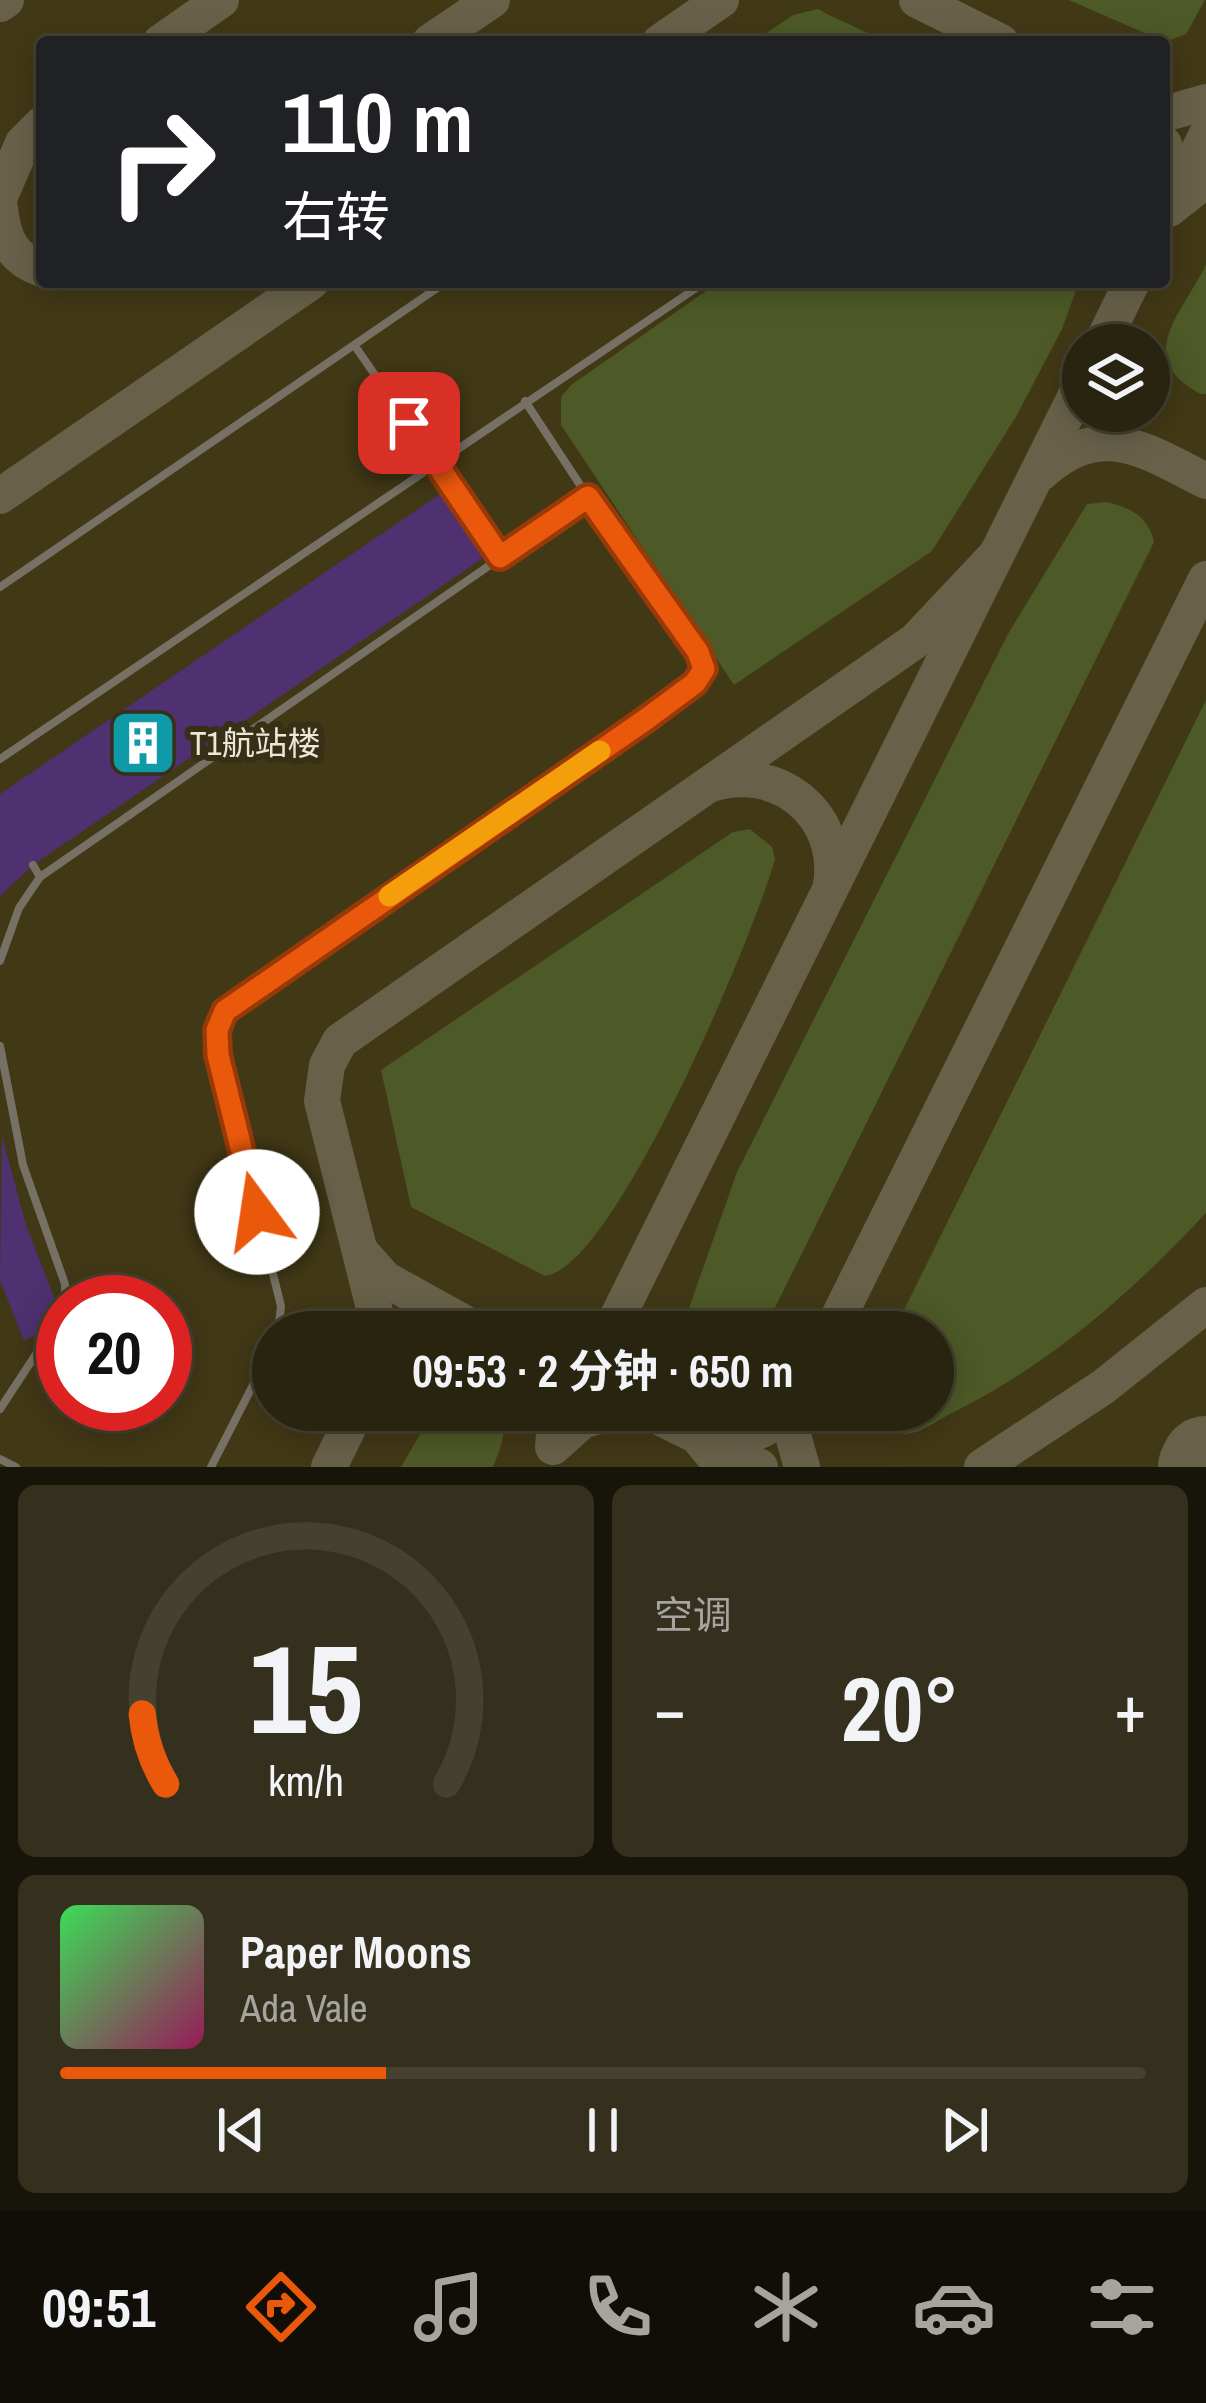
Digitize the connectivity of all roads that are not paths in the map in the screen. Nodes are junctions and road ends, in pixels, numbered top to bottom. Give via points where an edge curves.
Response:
1 (437, 288) edge
2 (696, 288) edge
3 (355, 345) junction
4 (525, 401) junction
5 (436, 462) junction
6 (588, 497) junction
7 (500, 557) junction
8 (0, 587) edge
9 (0, 759) edge
10 (33, 865) dead end
11 (40, 877) junction
12 (0, 961) edge
13 (0, 1046) edge
14 (62, 1275) edge
15 (280, 1311) edge
16 (36, 1354) edge
17 (252, 1387) edge
18 (0, 1409) edge
19 (0, 1459) edge
20 (16, 1467) edge
21 (211, 1467) edge

1 - 3 lane
2 - 4 lane
3 - 5 lane
3 - 8 lane
4 - 5 lane
4 - 6 lane
5 - 7 lane
5 - 9 lane
6 - 7 lane
6 - 15 lane via 698,652 701,676 220,1019 218,1055
7 - 11 lane
10 - 11 lane
11 - 12 lane
13 - 14 lane via 23,1165
16 - 18 lane
17 - 21 lane
19 - 20 lane

